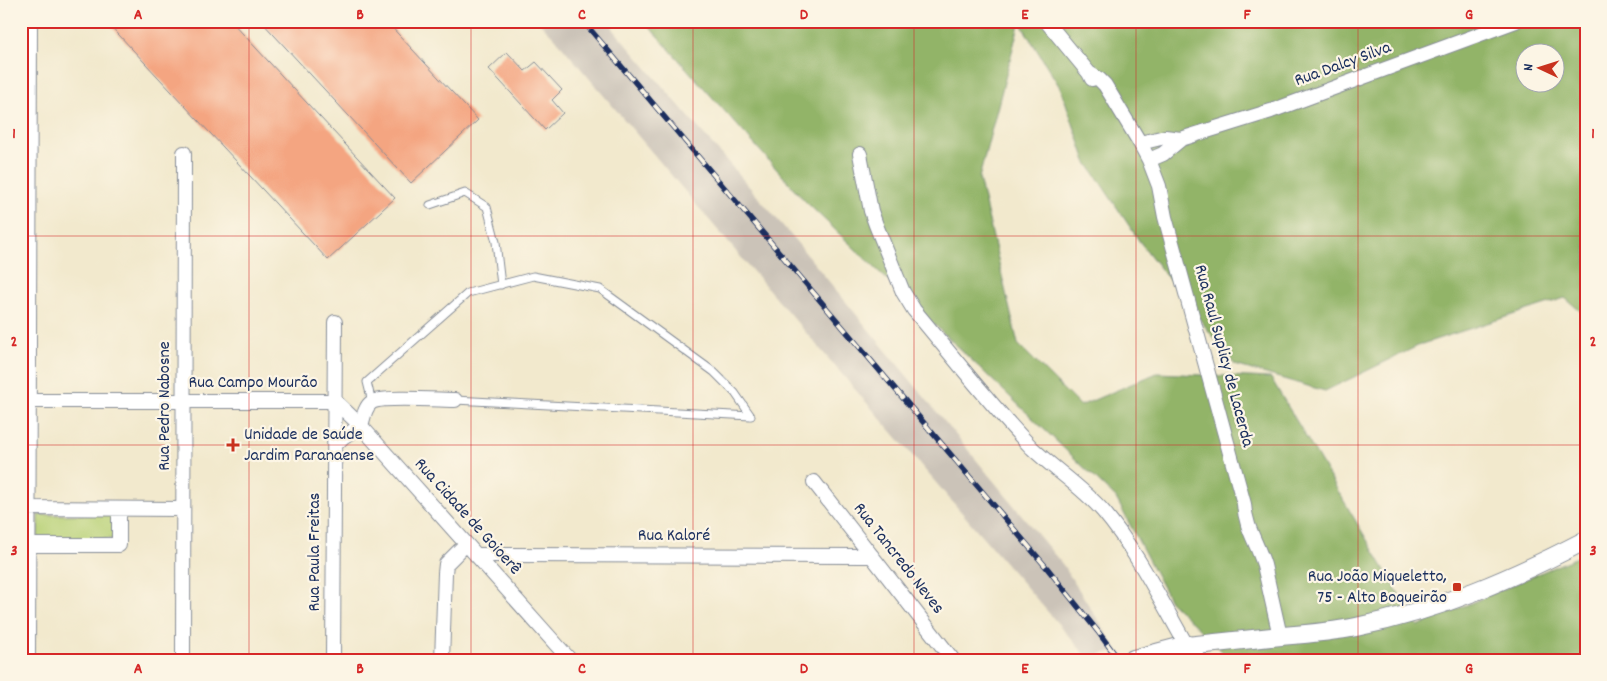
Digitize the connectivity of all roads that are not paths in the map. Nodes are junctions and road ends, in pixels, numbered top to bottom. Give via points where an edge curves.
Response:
1 (30, 21) edge
2 (1046, 21) edge
3 (1516, 21) edge
4 (1181, 139) junction
5 (1140, 143) junction
6 (184, 153) dead end
7 (860, 154) dead end
8 (1149, 160) junction
9 (430, 205) dead end
10 (502, 285) junction
11 (335, 322) dead end
12 (455, 400) joint
13 (25, 401) edge
14 (184, 401) junction
15 (335, 401) junction
16 (372, 402) junction
17 (361, 426) junction
18 (334, 445) junction
19 (814, 482) dead end
20 (25, 508) edge
21 (120, 509) junction
22 (183, 509) junction
23 (1586, 540) edge
24 (25, 545) edge
25 (471, 550) junction
26 (872, 556) junction
27 (1280, 636) junction
28 (554, 643) junction
29 (1191, 653) edge
30 (1135, 659) edge
31 (28, 660) edge
32 (183, 660) edge
33 (333, 660) edge
34 (442, 660) edge
35 (553, 660) edge
36 (570, 660) edge
37 (953, 660) edge

1 - 13 street
2 - 5 street, Rua Raul Suplicy de Lacerda via 1100,91 1117,107
3 - 4 street, Rua Dalcy Silva via 1313,96
4 - 5 street, Rua Dalcy Silva via 1165,137
4 - 8 street, Rua Dalcy Silva via 1163,154
5 - 8 street, Rua Raul Suplicy de Lacerda
6 - 14 street, Rua Pedro Nabosne
7 - 29 street via 876,226 903,292 914,310 1033,448 1103,511 1146,574
8 - 27 street, Rua Raul Suplicy de Lacerda via 1154,175 1153,196 1165,217 1244,504 1252,517 1257,569 1270,594
9 - 10 lane via 465,193 487,207
10 - 12 lane via 533,276 600,289 714,372 735,393 751,416
10 - 16 lane via 468,294 367,382
11 - 15 street, Rua Paula Freitas
12 - 16 street via 392,399
13 - 14 street, Rua Campo Mourão
13 - 20 street
14 - 15 street, Rua Campo Mourão
14 - 22 street, Rua Pedro Nabosne
15 - 17 street, Rua Cidade de Goioerê
15 - 18 street, Rua Paula Freitas
16 - 17 street
17 - 18 street
17 - 25 street, Rua Cidade de Goioerê
18 - 33 street, Rua Paula Freitas
19 - 26 street, Rua Tancredo Neves
20 - 21 street
20 - 24 street
21 - 22 street
21 - 24 street via 119,545
22 - 32 street, Rua Pedro Nabosne
23 - 27 street via 1488,587 1427,608 1357,627
24 - 31 street
25 - 26 street, Rua Kaloré
25 - 28 street, Rua Cidade de Goioerê
25 - 34 street via 446,564
26 - 37 street, Rua Tancredo Neves
27 - 29 street
28 - 35 street
28 - 36 street, Rua Cidade de Goioerê
29 - 30 main road

